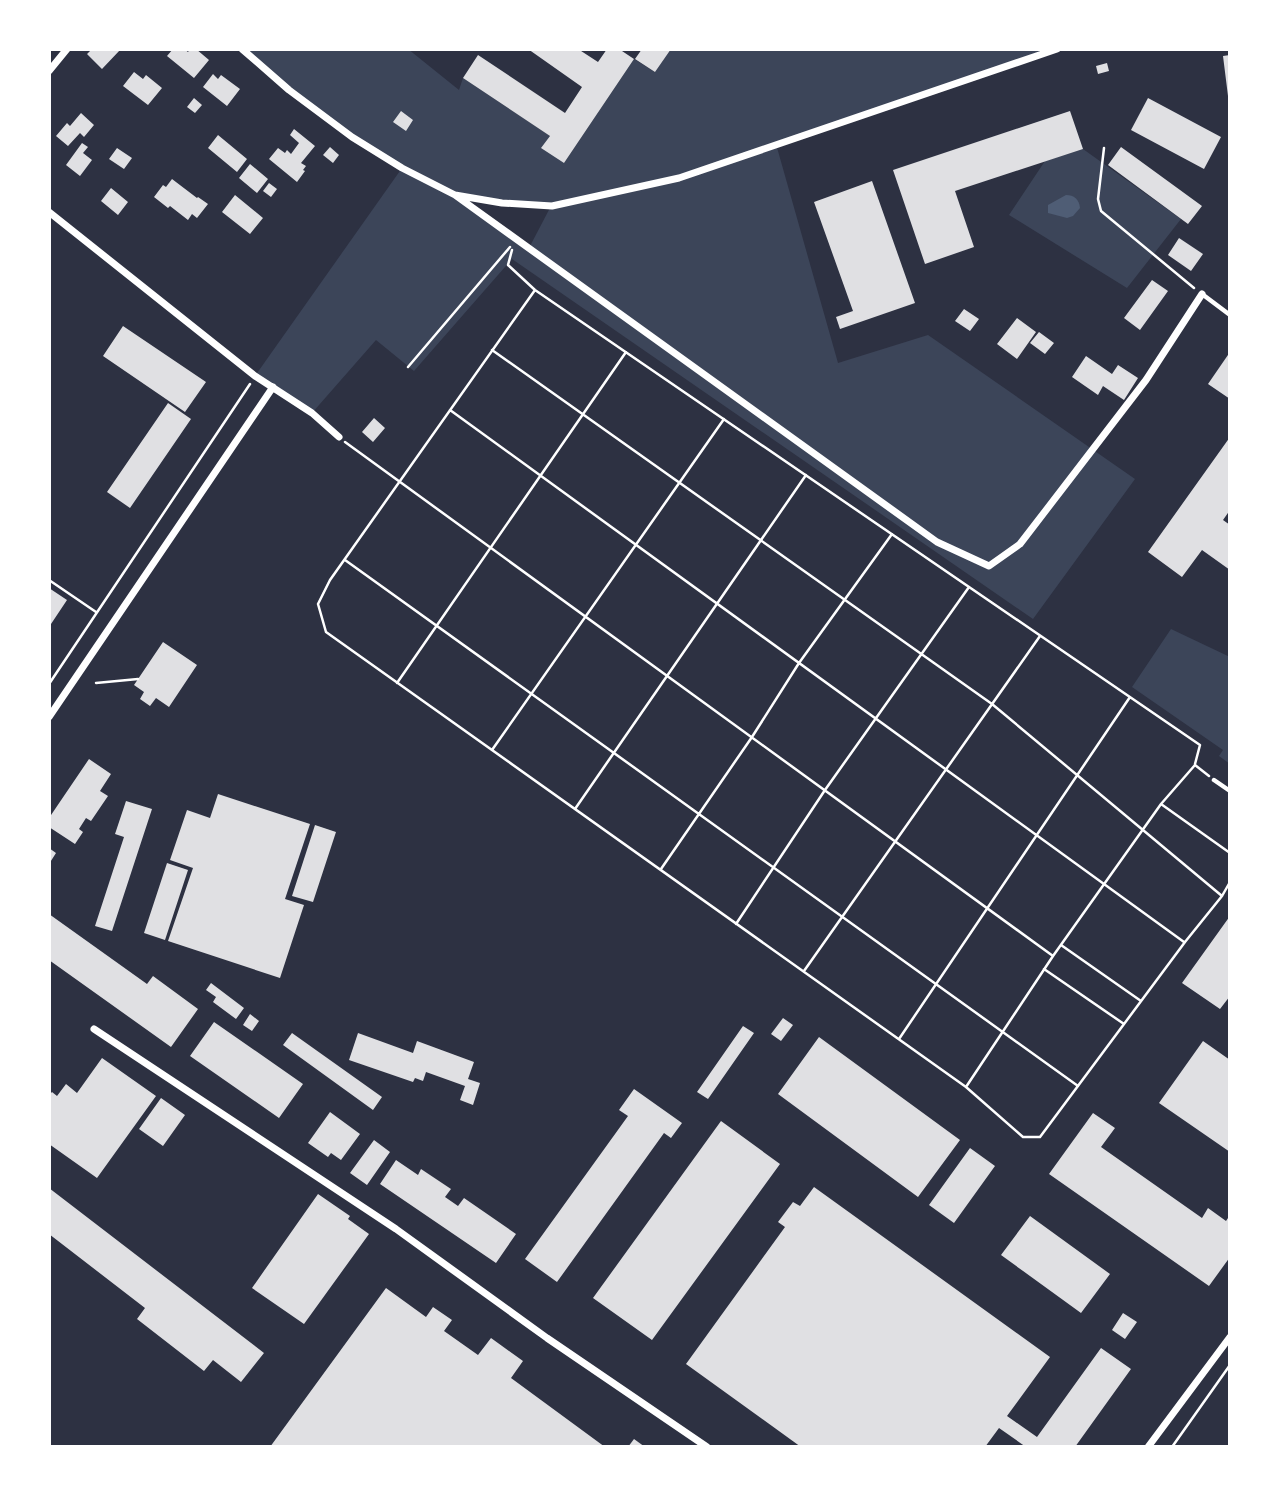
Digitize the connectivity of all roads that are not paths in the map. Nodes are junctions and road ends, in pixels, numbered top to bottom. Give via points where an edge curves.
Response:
1 (67, 49) edge
2 (242, 49) edge
3 (1057, 49) edge
4 (49, 71) edge
5 (455, 195) junction
6 (49, 212) edge
7 (1202, 294) joint
8 (1230, 314) edge
9 (273, 387) junction
10 (339, 436) road end
11 (49, 717) edge
12 (1214, 780) road end
13 (1230, 792) edge
14 (94, 1029) dead end
15 (1230, 1337) edge
16 (707, 1447) edge
17 (1148, 1447) edge

1 - 4 street
2 - 5 street via 352,137
3 - 5 street via 679,178 552,206
5 - 7 street via 937,542 989,566 1020,544 1146,380
6 - 9 street
7 - 8 lane
9 - 10 street
9 - 11 street
12 - 13 lane
14 - 16 street via 396,1228
15 - 17 street

